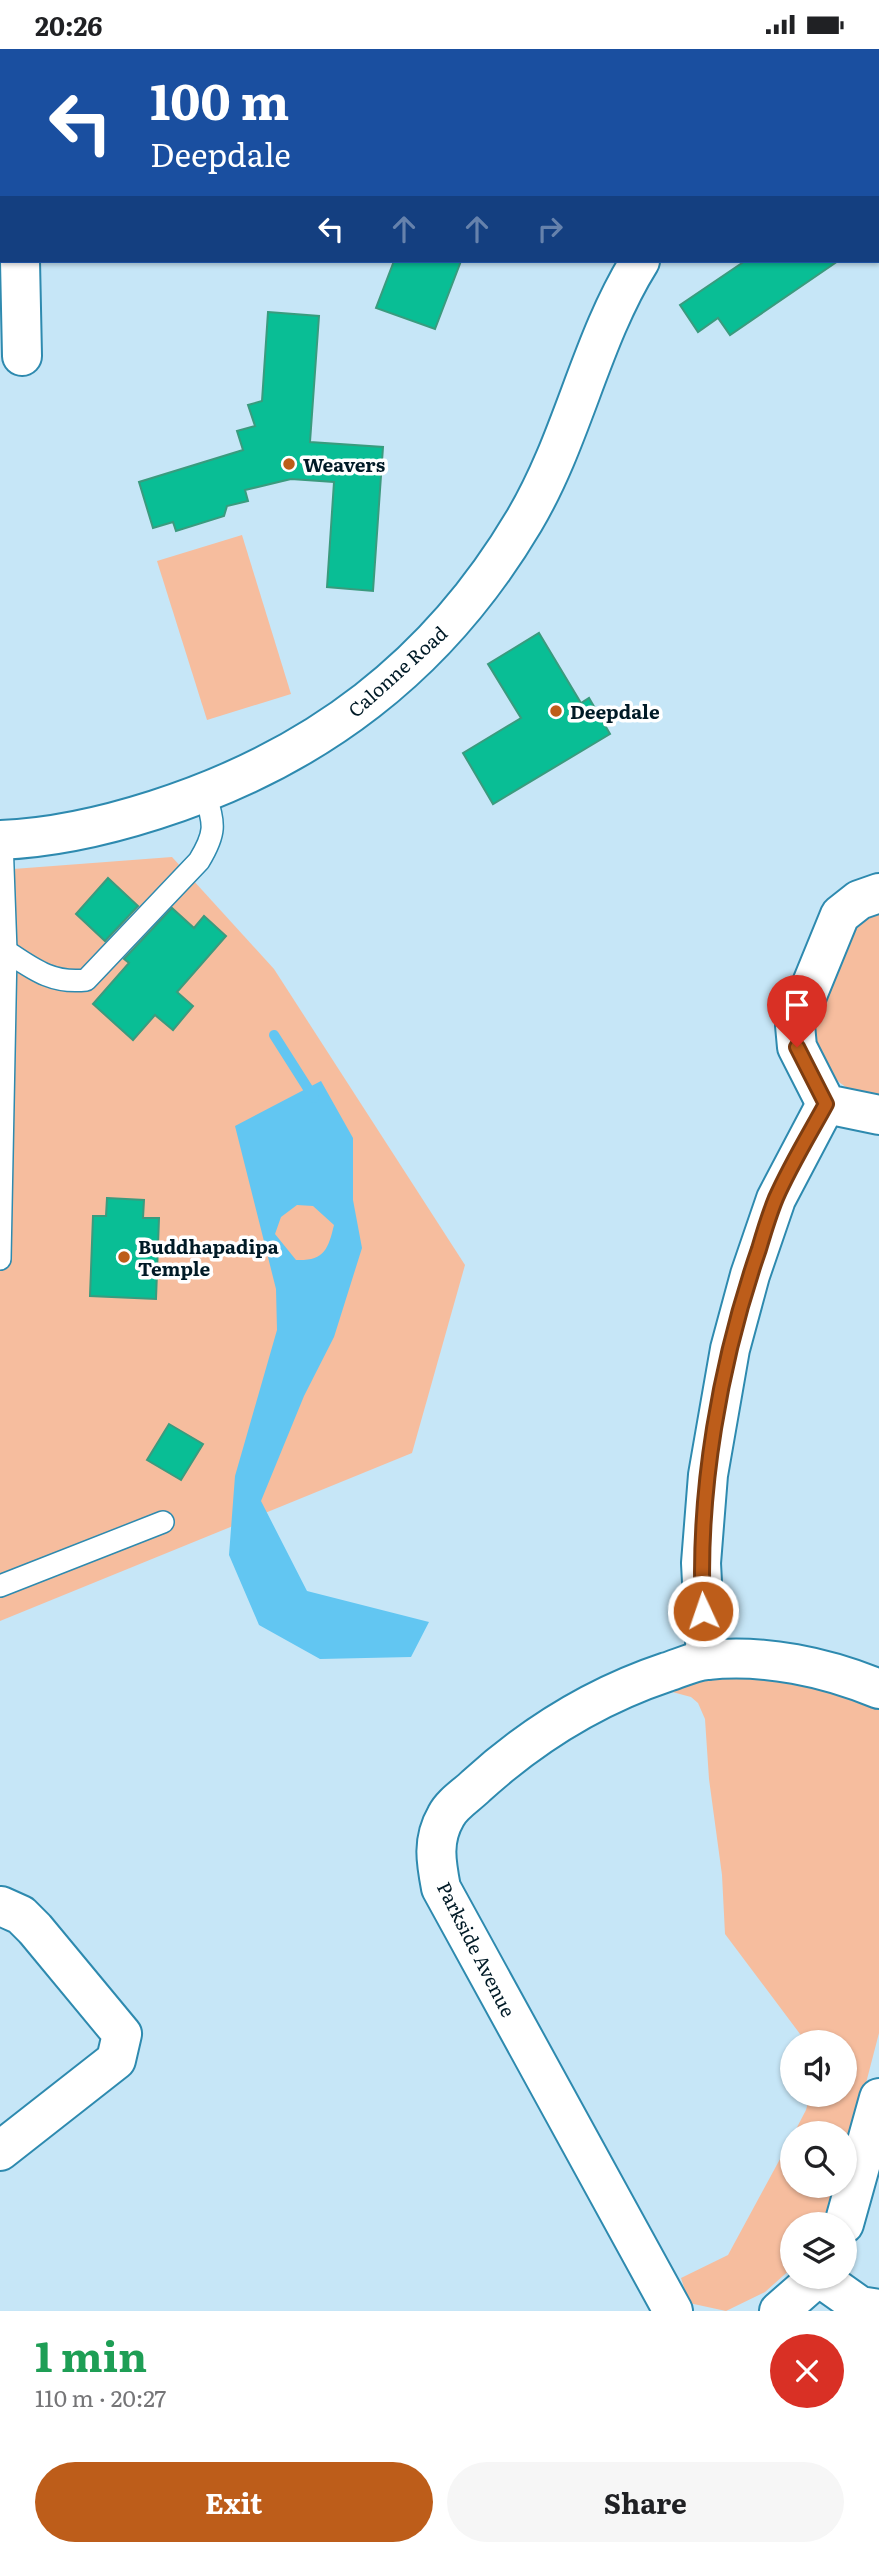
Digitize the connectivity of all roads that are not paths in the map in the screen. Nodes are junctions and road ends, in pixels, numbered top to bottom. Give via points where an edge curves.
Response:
1 (20, 263) edge
2 (639, 263) edge
3 (22, 356) dead end
4 (205, 794) junction
5 (1, 840) edge
6 (879, 893) edge
7 (6, 951) junction
8 (826, 1104) junction
9 (879, 1115) edge
10 (0, 1259) edge
11 (163, 1522) dead end
12 (0, 1586) edge
13 (706, 1660) junction
14 (879, 1689) edge
15 (1, 1906) edge
16 (879, 2098) edge
17 (0, 2151) edge
18 (847, 2212) edge
19 (805, 2289) edge
20 (836, 2289) edge
21 (879, 2309) edge
22 (673, 2311) edge
23 (779, 2311) edge

1 - 3 street
2 - 4 street, Calonne Road via 617,300 576,410 524,521 460,612 423,653 329,730
4 - 5 street, Calonne Road via 58,835
4 - 7 lane via 213,820 212,839 199,861 86,980 67,982 40,973
5 - 7 lane
6 - 8 street via 859,900 840,915 795,1025 797,1047
7 - 10 lane
8 - 9 street
8 - 13 street via 776,1199 730,1349 708,1475 701,1563
11 - 12 lane
13 - 14 street, Parkside Avenue via 779,1660
13 - 22 street, Parkside Avenue via 632,1684 572,1713 503,1762 447,1813 437,1835 435,1856 442,1888
15 - 17 street via 21,1915 122,2034 116,2060
16 - 18 street
19 - 23 street
20 - 21 street via 860,2306

